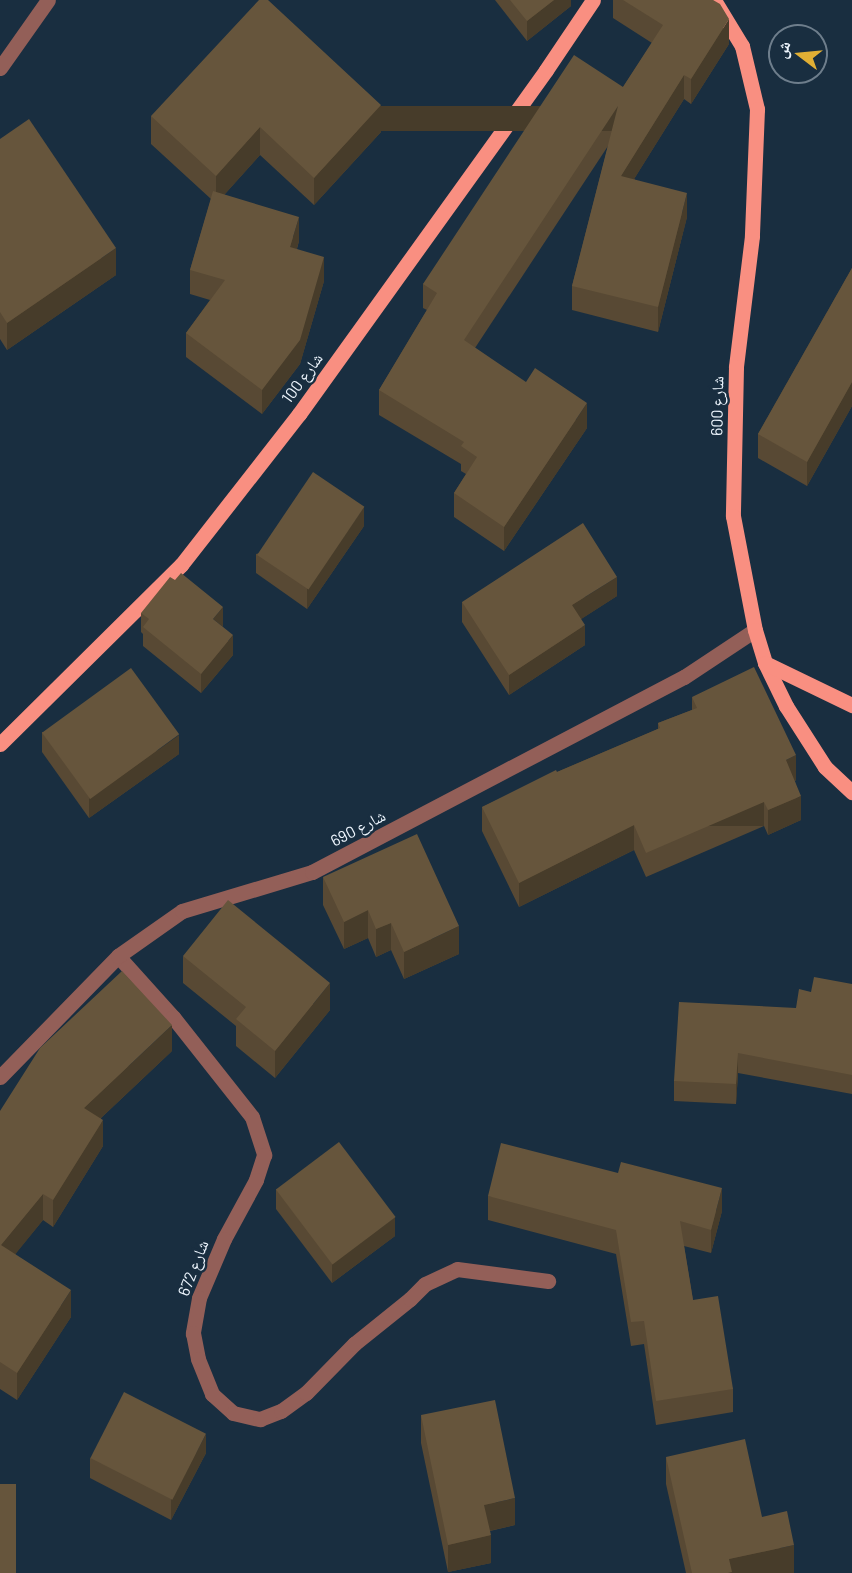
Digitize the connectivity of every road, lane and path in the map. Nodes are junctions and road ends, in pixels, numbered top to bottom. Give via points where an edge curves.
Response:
1 (48, 0) edge
2 (593, 0) edge
3 (714, 0) edge
4 (0, 68) edge
5 (755, 630) junction
6 (765, 663) junction
7 (852, 705) edge
8 (0, 744) edge
9 (852, 792) edge
10 (118, 956) junction
11 (0, 1077) edge
12 (548, 1281) dead end

1 - 4 street
2 - 8 main road, شارع 100 via 299,414 181,565
3 - 5 main road, شارع 600 via 742,46 757,109 752,236 736,368 733,516
5 - 6 main road, شارع 600
5 - 10 street, شارع 690 via 684,677 312,872 182,911
6 - 7 main road
6 - 9 main road, شارع 600 via 786,706 825,767
10 - 11 street, شارع 690
10 - 12 street, شارع 672 via 173,1017 252,1117 264,1155 199,1298 193,1333 212,1395 233,1413 260,1419 281,1411 306,1393 354,1344 425,1284 457,1269

